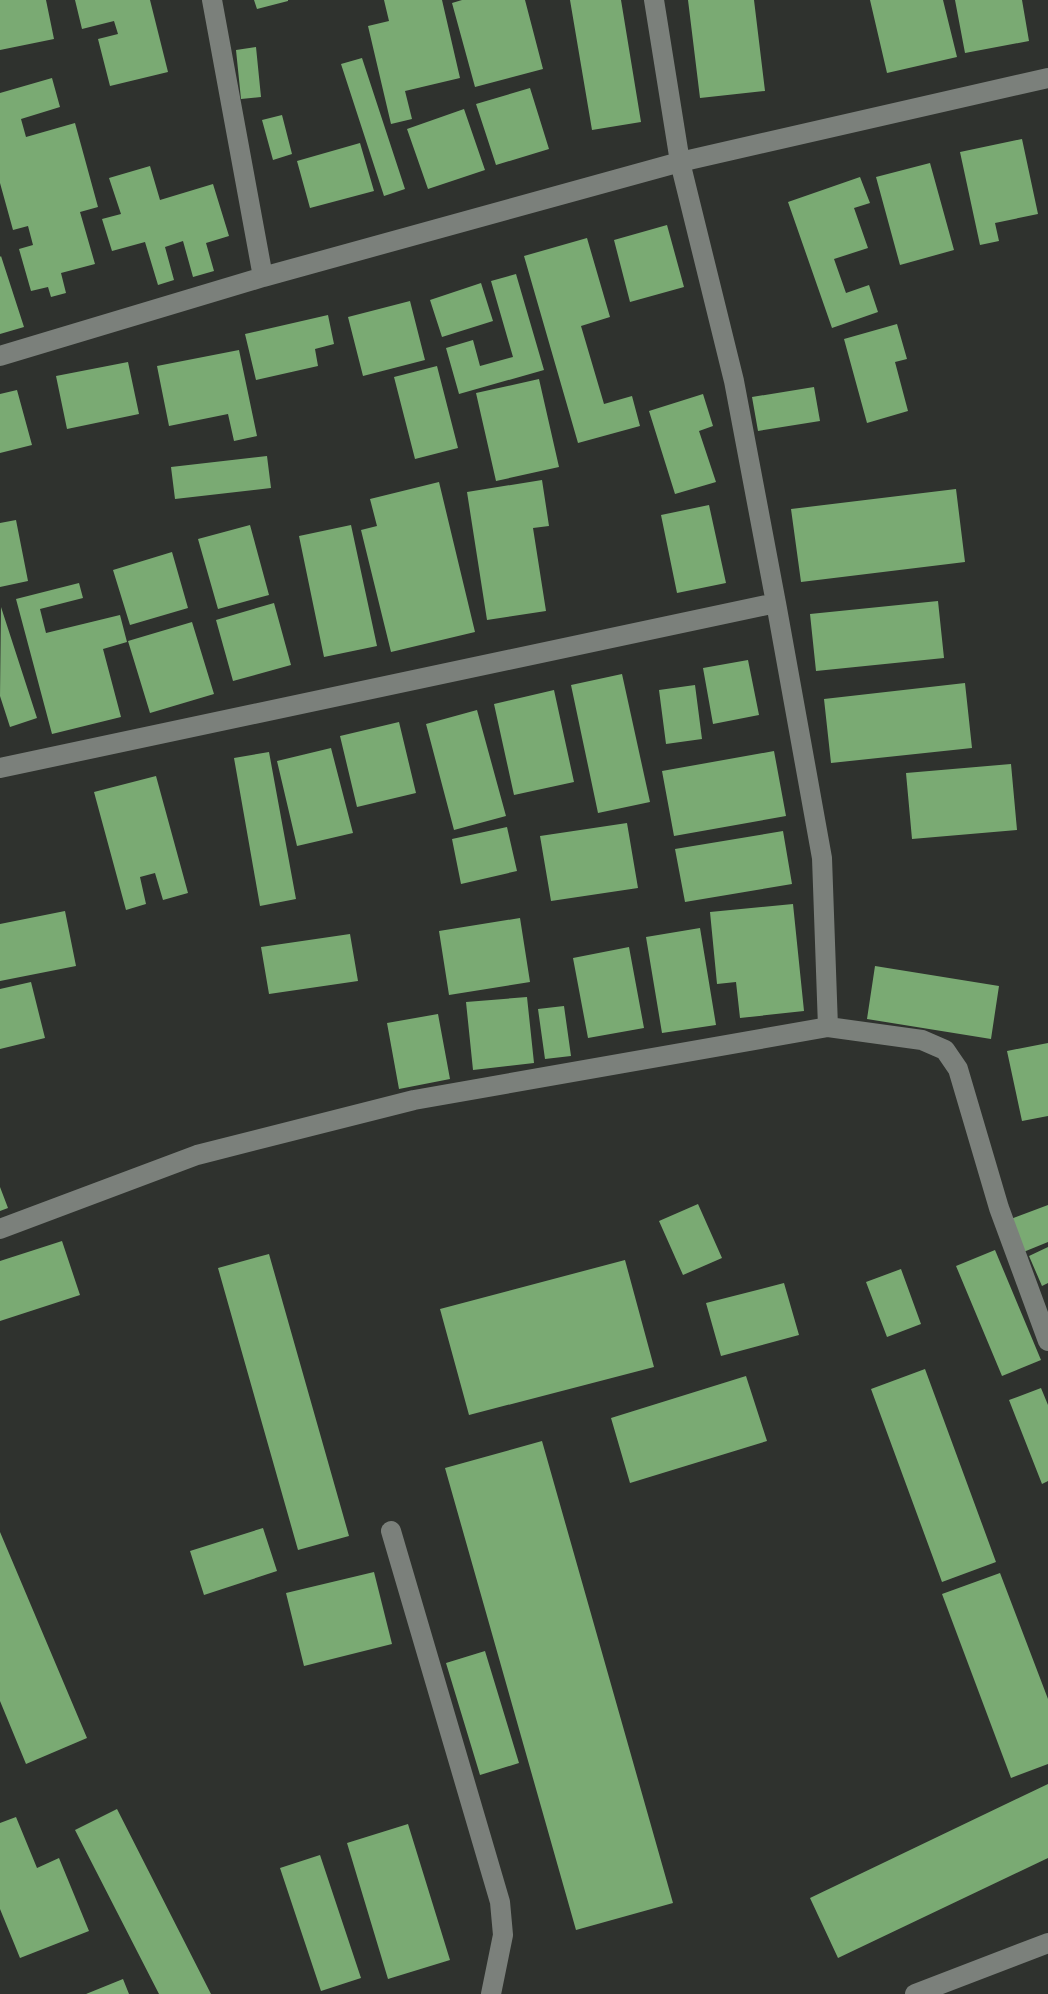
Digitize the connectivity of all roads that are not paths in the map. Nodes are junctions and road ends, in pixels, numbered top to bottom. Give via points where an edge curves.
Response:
1 (212, 0) edge
2 (654, 0) edge
3 (1048, 78) edge
4 (680, 162) junction
5 (263, 277) junction
6 (0, 356) edge
7 (776, 603) junction
8 (0, 768) edge
9 (828, 1027) junction
10 (0, 1229) edge
11 (1048, 1341) edge
12 (391, 1531) dead end
13 (1048, 1943) edge
14 (491, 1994) edge
15 (915, 1994) edge

1 - 5 street
2 - 4 street
3 - 4 street
4 - 5 street
4 - 7 street via 734,381
5 - 6 street
7 - 8 street
7 - 9 street via 822,858
9 - 10 street via 414,1100 197,1155
9 - 11 street via 922,1040 945,1050 958,1069 999,1208
12 - 14 street via 500,1902 503,1935
13 - 15 street

